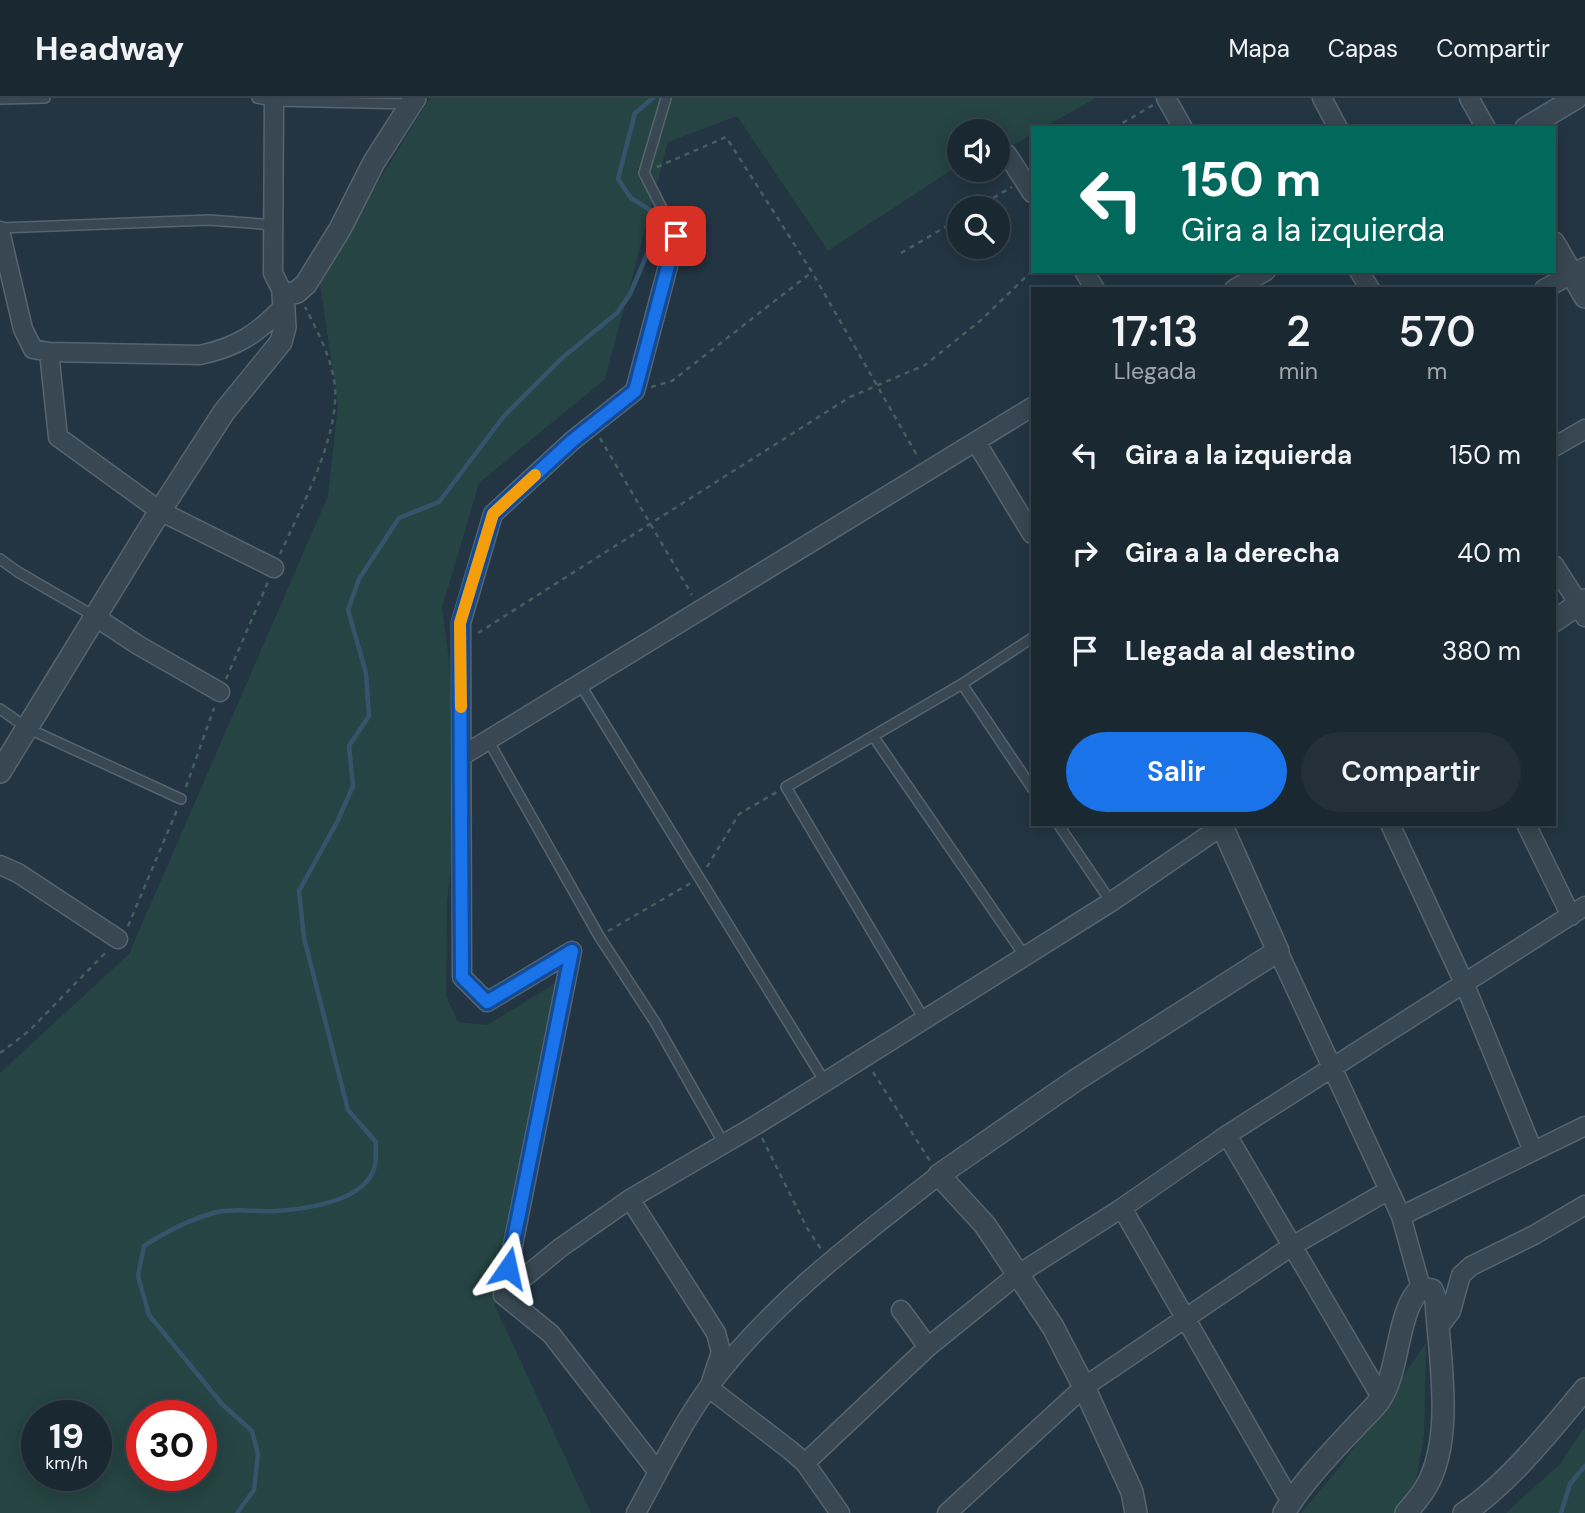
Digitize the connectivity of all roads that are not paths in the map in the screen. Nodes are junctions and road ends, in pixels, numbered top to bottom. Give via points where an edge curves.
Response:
1 (45, 98) edge
2 (666, 98) edge
3 (1322, 98) edge
4 (1469, 98) edge
5 (1576, 98) edge
6 (0, 99) edge
7 (269, 99) edge
8 (414, 101) edge
9 (1160, 101) edge
10 (1180, 126) edge
11 (1337, 126) edge
12 (1485, 126) edge
13 (1529, 126) edge
14 (1010, 159) edge
15 (1028, 186) edge
16 (275, 226) junction
17 (0, 230) edge
18 (676, 236) joint
19 (1556, 245) edge
20 (4, 257) edge
21 (1579, 271) edge
22 (1263, 273) edge
23 (1238, 287) edge
24 (1548, 287) edge
25 (1585, 297) edge
26 (283, 300) junction
27 (49, 352) junction
28 (1031, 408) edge
29 (1585, 429) edge
30 (976, 442) junction
31 (1556, 446) edge
32 (160, 510) junction
33 (1031, 532) edge
34 (0, 559) edge
35 (274, 568) dead end
36 (1556, 568) edge
37 (1583, 607) edge
38 (94, 616) junction
39 (1556, 620) edge
40 (1031, 639) edge
41 (580, 684) junction
42 (962, 684) junction
43 (220, 692) dead end
44 (0, 709) edge
45 (27, 728) junction
46 (873, 736) junction
47 (488, 740) junction
48 (462, 756) junction
49 (0, 772) edge
50 (1031, 787) edge
51 (181, 799) dead end
52 (1059, 826) edge
53 (1221, 826) edge
54 (1222, 826) edge
55 (1391, 826) edge
56 (1527, 826) edge
57 (0, 864) edge
58 (1111, 902) junction
59 (1578, 911) edge
60 (118, 939) dead end
61 (1278, 951) junction
62 (1024, 955) junction
63 (1465, 985) junction
64 (925, 1019) junction
65 (1333, 1067) junction
66 (825, 1082) junction
67 (1585, 1126) edge
68 (1227, 1135) junction
69 (724, 1144) junction
70 (1533, 1151) junction
71 (939, 1175) junction
72 (1389, 1190) junction
73 (630, 1199) junction
74 (1585, 1205) edge
75 (1122, 1208) junction
76 (1401, 1216) junction
77 (1292, 1246) junction
78 (1017, 1275) junction
79 (1421, 1288) junction
80 (503, 1294) junction
81 (901, 1310) dead end
82 (1186, 1317) junction
83 (1438, 1328) junction
84 (928, 1347) junction
85 (1084, 1387) junction
86 (709, 1388) junction
87 (1585, 1389) edge
88 (1381, 1397) junction
89 (805, 1463) junction
90 (659, 1472) junction
91 (1288, 1507) edge
92 (636, 1513) edge
93 (840, 1513) edge
94 (947, 1513) edge
95 (1136, 1513) edge
96 (1406, 1513) edge
97 (1464, 1513) edge

1 - 6 lane
2 - 18 lane via 644,173
3 - 11 street
4 - 12 street
5 - 13 street
7 - 8 lane
7 - 16 street
8 - 26 street via 306,284
9 - 10 street
14 - 15 street
16 - 17 lane via 209,220
16 - 26 street via 273,273
17 - 20 street
18 - 48 street via 635,391 493,514 460,623
19 - 21 street
20 - 27 street via 23,329 33,349
21 - 24 street
21 - 25 street
22 - 23 street
26 - 27 street via 250,338 223,350 200,355
26 - 32 street via 281,342 224,412
27 - 32 street via 58,437
28 - 30 street
29 - 31 street
30 - 33 street
30 - 41 street
32 - 35 street
32 - 38 street
34 - 38 lane
36 - 37 street
37 - 39 street
38 - 43 street
38 - 45 street
40 - 42 lane
41 - 47 street
41 - 66 lane
42 - 46 lane
42 - 50 lane
44 - 45 lane
45 - 49 street
45 - 51 lane
46 - 62 lane
46 - 64 lane via 786,787
47 - 48 street
47 - 69 lane
48 - 80 street via 462,977 487,1002 572,951
52 - 58 lane
53 - 58 street
54 - 61 street
55 - 63 street
56 - 59 street
57 - 60 street
58 - 62 street
59 - 63 street
61 - 65 street
61 - 71 street via 1076,1080
62 - 64 street
63 - 65 street
63 - 70 street
64 - 66 street
65 - 68 street
65 - 72 street
66 - 69 street
67 - 70 street
68 - 75 street
68 - 77 street
69 - 73 street
70 - 76 street
71 - 78 street via 985,1225
71 - 86 street via 829,1262 764,1322
72 - 76 street
72 - 77 street
73 - 80 street
73 - 86 street via 716,1333 720,1352
74 - 83 street via 1471,1266 1461,1275 1451,1311
75 - 78 street
75 - 82 street
76 - 79 street
77 - 82 street
77 - 88 street
78 - 84 street
78 - 85 street via 1053,1328
79 - 83 street via 1432,1290
79 - 88 street via 1412,1296
80 - 90 street via 551,1334
81 - 84 street
82 - 85 street
82 - 91 street
83 - 96 street via 1440,1451 1427,1487
84 - 89 street
85 - 94 street
85 - 95 street via 1132,1492
86 - 89 street
86 - 90 street
87 - 97 street via 1548,1435
88 - 91 street
89 - 93 street
90 - 92 street

